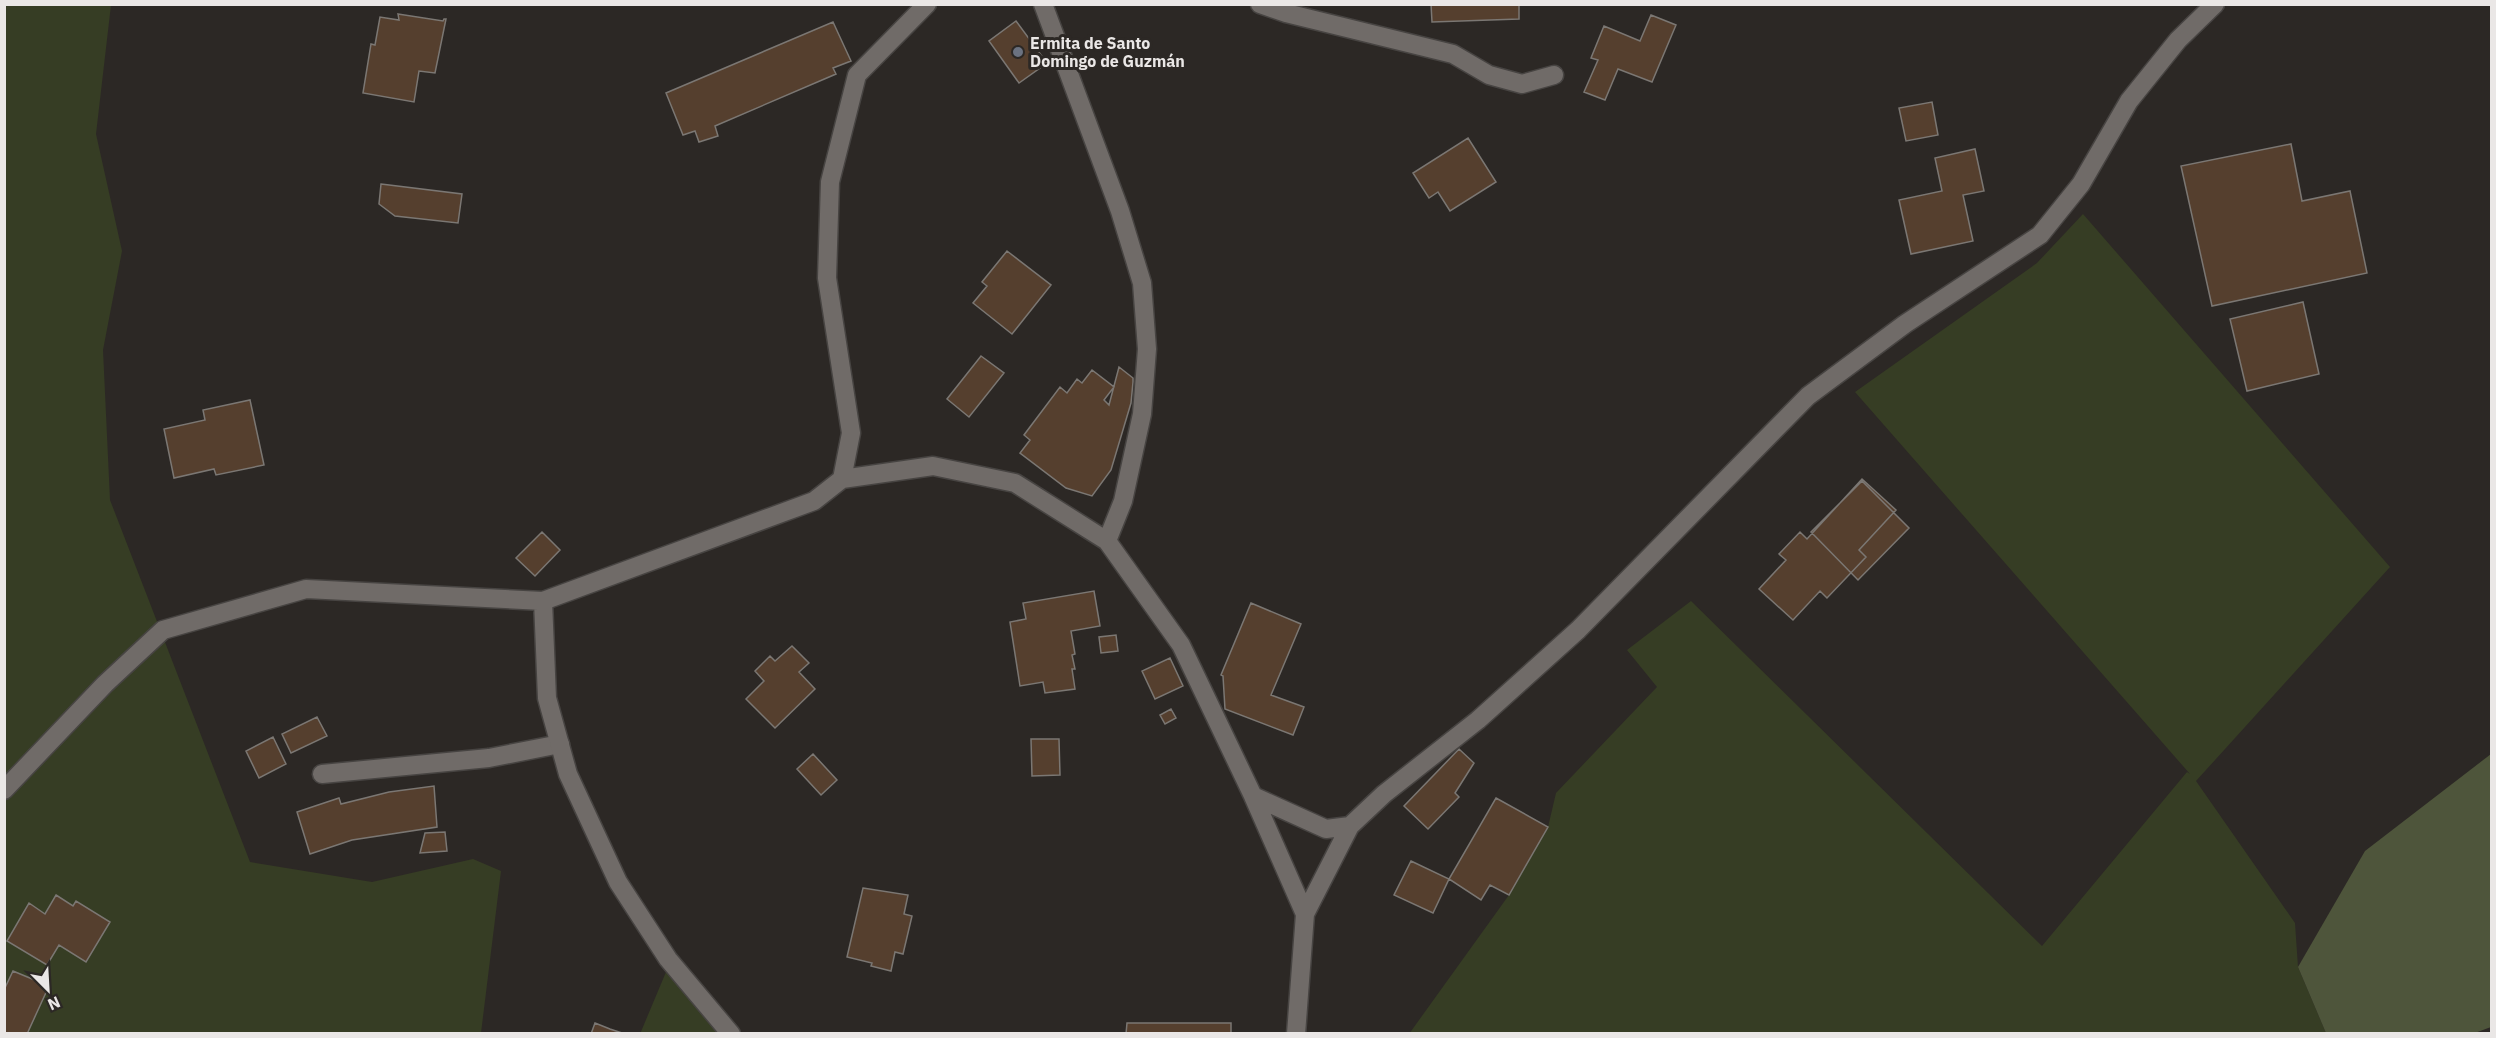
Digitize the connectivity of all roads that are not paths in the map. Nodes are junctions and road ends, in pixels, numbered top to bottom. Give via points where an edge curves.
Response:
1 (927, 4) edge
2 (1043, 4) edge
3 (1260, 4) edge
4 (2215, 4) edge
5 (1285, 9) edge
6 (1554, 75) dead end
7 (842, 479) junction
8 (1107, 541) junction
9 (543, 601) junction
10 (560, 744) junction
11 (322, 774) dead end
12 (4, 790) edge
13 (1253, 796) junction
14 (1350, 826) junction
15 (1305, 914) junction
16 (731, 1034) edge
17 (1296, 1034) edge

1 - 7 street via 857,75 830,182 827,278 851,433
2 - 8 street via 1120,211 1142,283 1147,350 1142,414 1123,501
3 - 5 street
4 - 14 street via 2178,40 2129,101 2081,184 2040,235 1905,324 1808,396 1578,630 1478,720
5 - 6 street via 1453,54 1489,75 1522,84
7 - 8 street via 933,466 1015,483
7 - 9 street via 814,501
8 - 13 street via 1181,645
9 - 10 street via 547,698
9 - 12 street via 306,589 164,630 105,684
10 - 11 street via 489,758
10 - 16 street via 568,774 618,882 668,959
13 - 14 street via 1326,829
13 - 15 street
14 - 15 street
15 - 17 street

